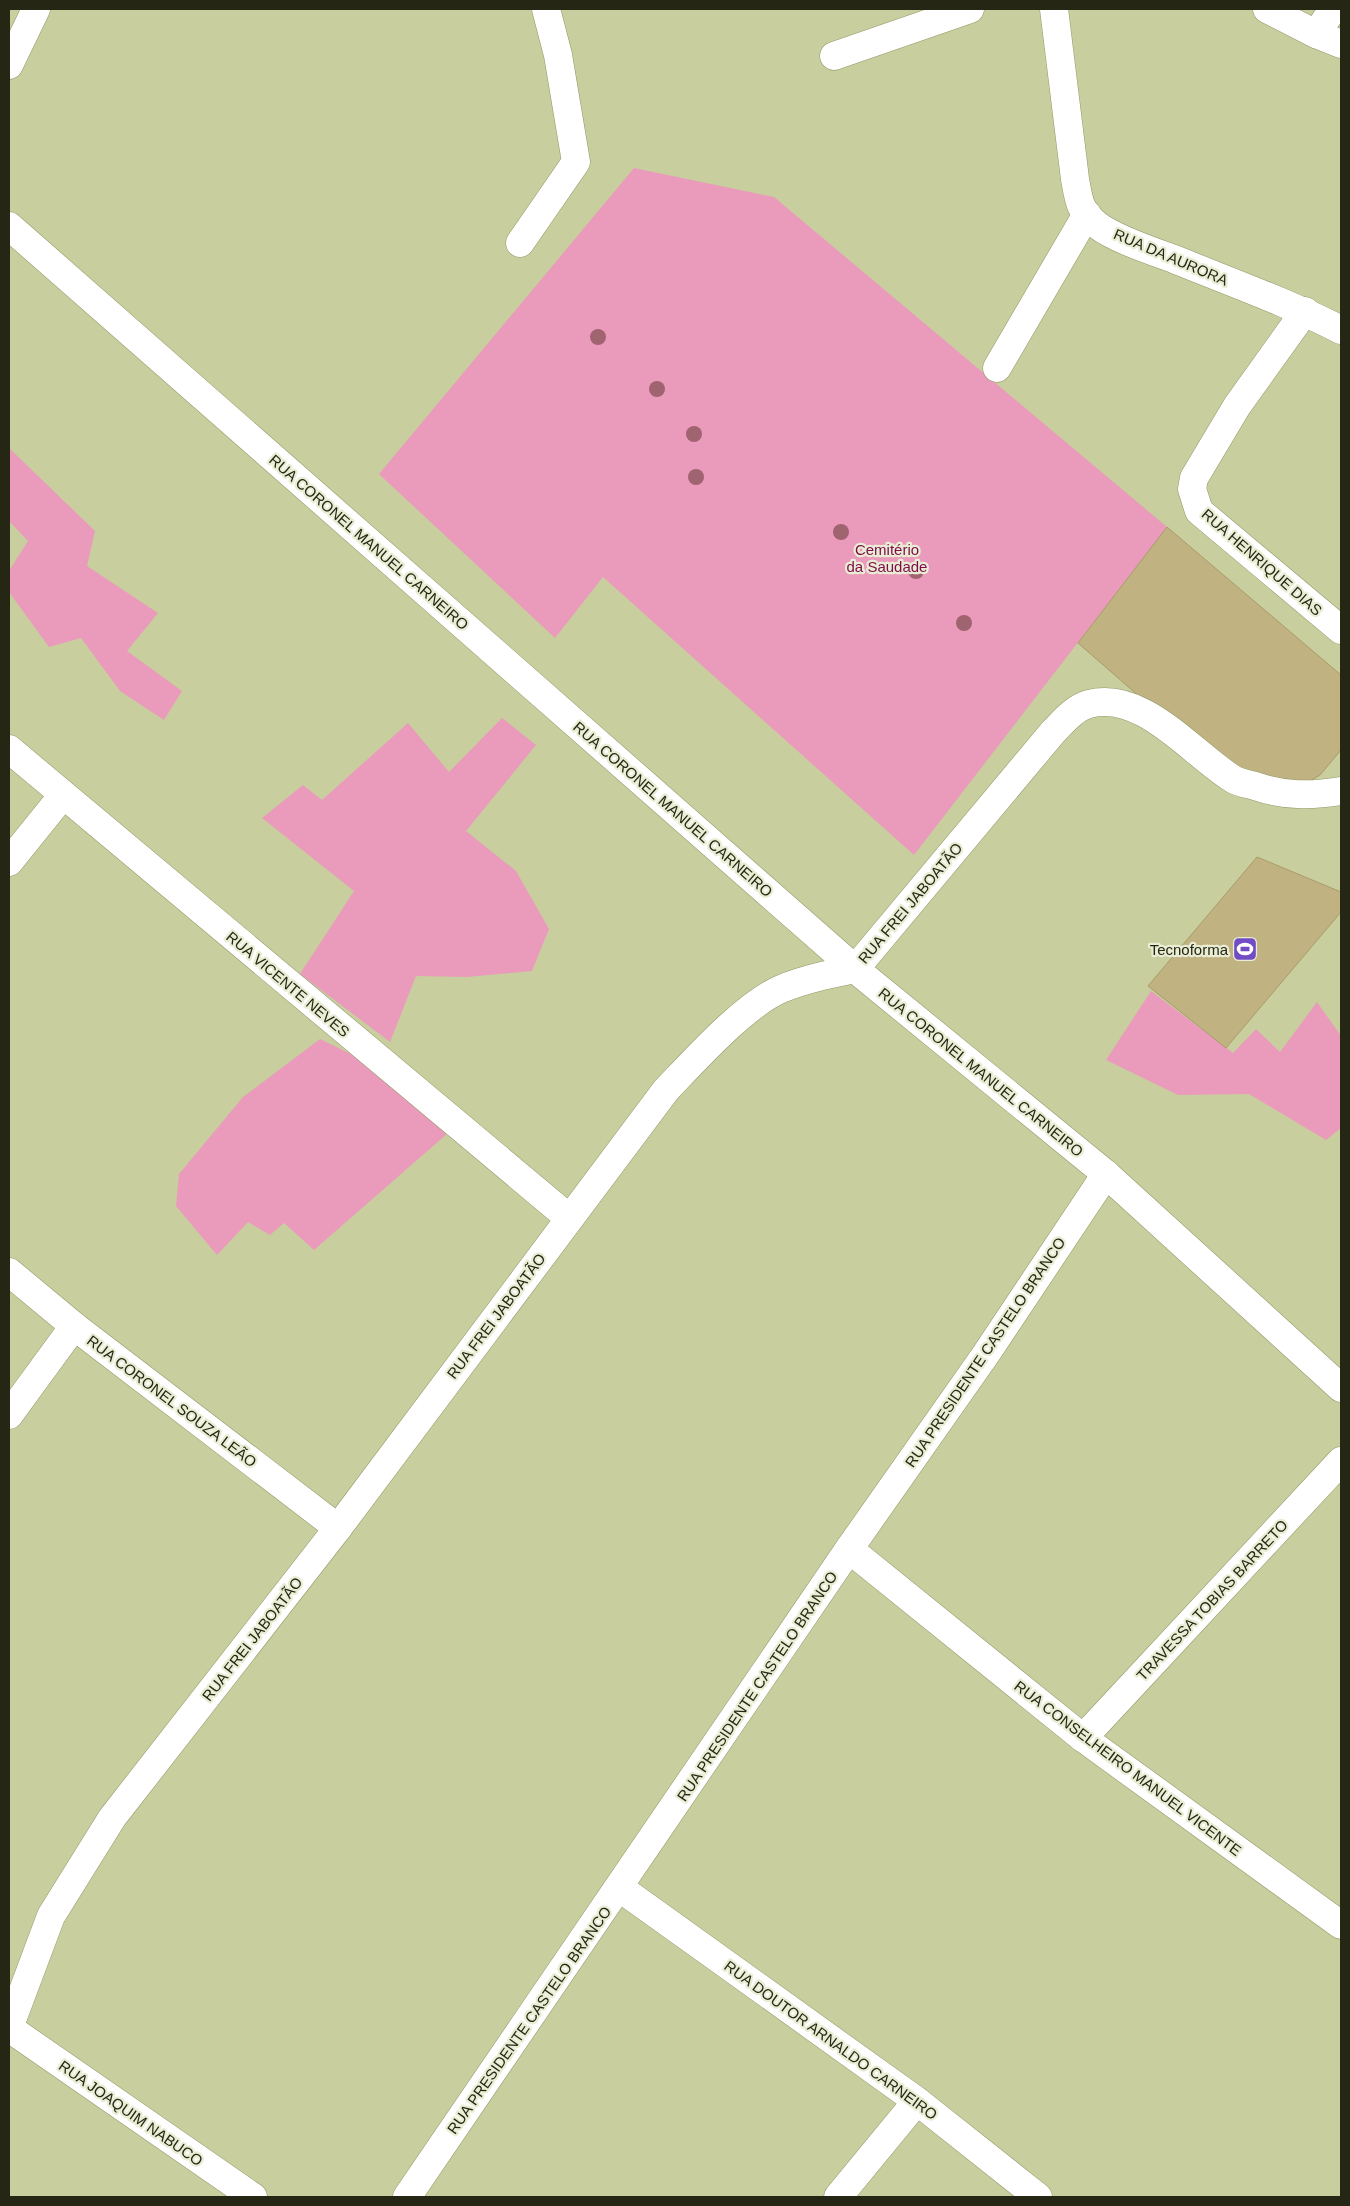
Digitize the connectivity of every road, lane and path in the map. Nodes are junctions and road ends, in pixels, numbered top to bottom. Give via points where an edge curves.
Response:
1 (36, 9) edge
2 (546, 9) edge
3 (970, 9) edge
4 (1054, 9) edge
5 (1267, 9) edge
6 (1333, 9) edge
7 (1316, 34) junction
8 (1341, 44) edge
9 (834, 56) dead end
10 (9, 65) edge
11 (1087, 214) junction
12 (9, 226) edge
13 (520, 242) dead end
14 (1305, 311) junction
15 (1341, 330) edge
16 (997, 368) dead end
17 (1341, 630) edge
18 (9, 749) edge
19 (1341, 791) edge
20 (63, 796) junction
21 (9, 862) edge
22 (855, 969) junction
23 (1106, 1174) junction
24 (569, 1218) junction
25 (9, 1272) edge
26 (74, 1326) junction
27 (1341, 1388) edge
28 (9, 1415) edge
29 (1341, 1461) edge
30 (338, 1528) junction
31 (849, 1549) junction
32 (1083, 1738) junction
33 (620, 1888) junction
34 (1341, 1925) edge
35 (9, 2028) edge
36 (916, 2100) junction
37 (253, 2197) edge
38 (407, 2197) edge
39 (838, 2197) edge
40 (1038, 2197) edge

1 - 10 street
2 - 13 street via 558,55 576,162
3 - 9 street
4 - 11 street, RUA DA AURORA via 1075,179 1080,206
5 - 7 street
6 - 7 street
7 - 8 street
11 - 14 street, RUA DA AURORA via 1098,226 1130,242
11 - 16 street
12 - 22 street, RUA CORONEL MANUEL CARNEIRO
14 - 15 street, RUA DA AURORA
14 - 17 street, RUA HENRIQUE DIAS via 1237,406 1194,478 1192,489 1199,511
18 - 20 street, RUA VICENTE NEVES
19 - 22 street, RUA FREI JABOATÃO via 1310,796 1276,793 1234,780 1144,712 1116,702 1088,704 1053,732
20 - 21 street
20 - 24 street, RUA VICENTE NEVES
22 - 23 street, RUA CORONEL MANUEL CARNEIRO
22 - 24 street, RUA FREI JABOATÃO via 817,976 779,989 749,1010 707,1047 666,1090
23 - 27 street, RUA CORONEL MANUEL CARNEIRO
23 - 31 street, RUA PRESIDENTE CASTELO BRANCO via 986,1354
24 - 30 street, RUA FREI JABOATÃO
25 - 26 street, RUA CORONEL SOUZA LEÃO
26 - 28 street
26 - 30 street, RUA CORONEL SOUZA LEÃO
29 - 32 street, TRAVESSA TOBIAS BARRETO
30 - 35 street, RUA FREI JABOATÃO via 112,1818 50,1916
31 - 32 street, RUA CONSELHEIRO MANUEL VICENTE
31 - 33 street, RUA PRESIDENTE CASTELO BRANCO
32 - 34 street, RUA CONSELHEIRO MANUEL VICENTE
33 - 36 street, RUA DOUTOR ARNALDO CARNEIRO
33 - 38 street, RUA PRESIDENTE CASTELO BRANCO
35 - 37 street, RUA JOAQUIM NABUCO
36 - 39 street
36 - 40 street, RUA DOUTOR ARNALDO CARNEIRO

